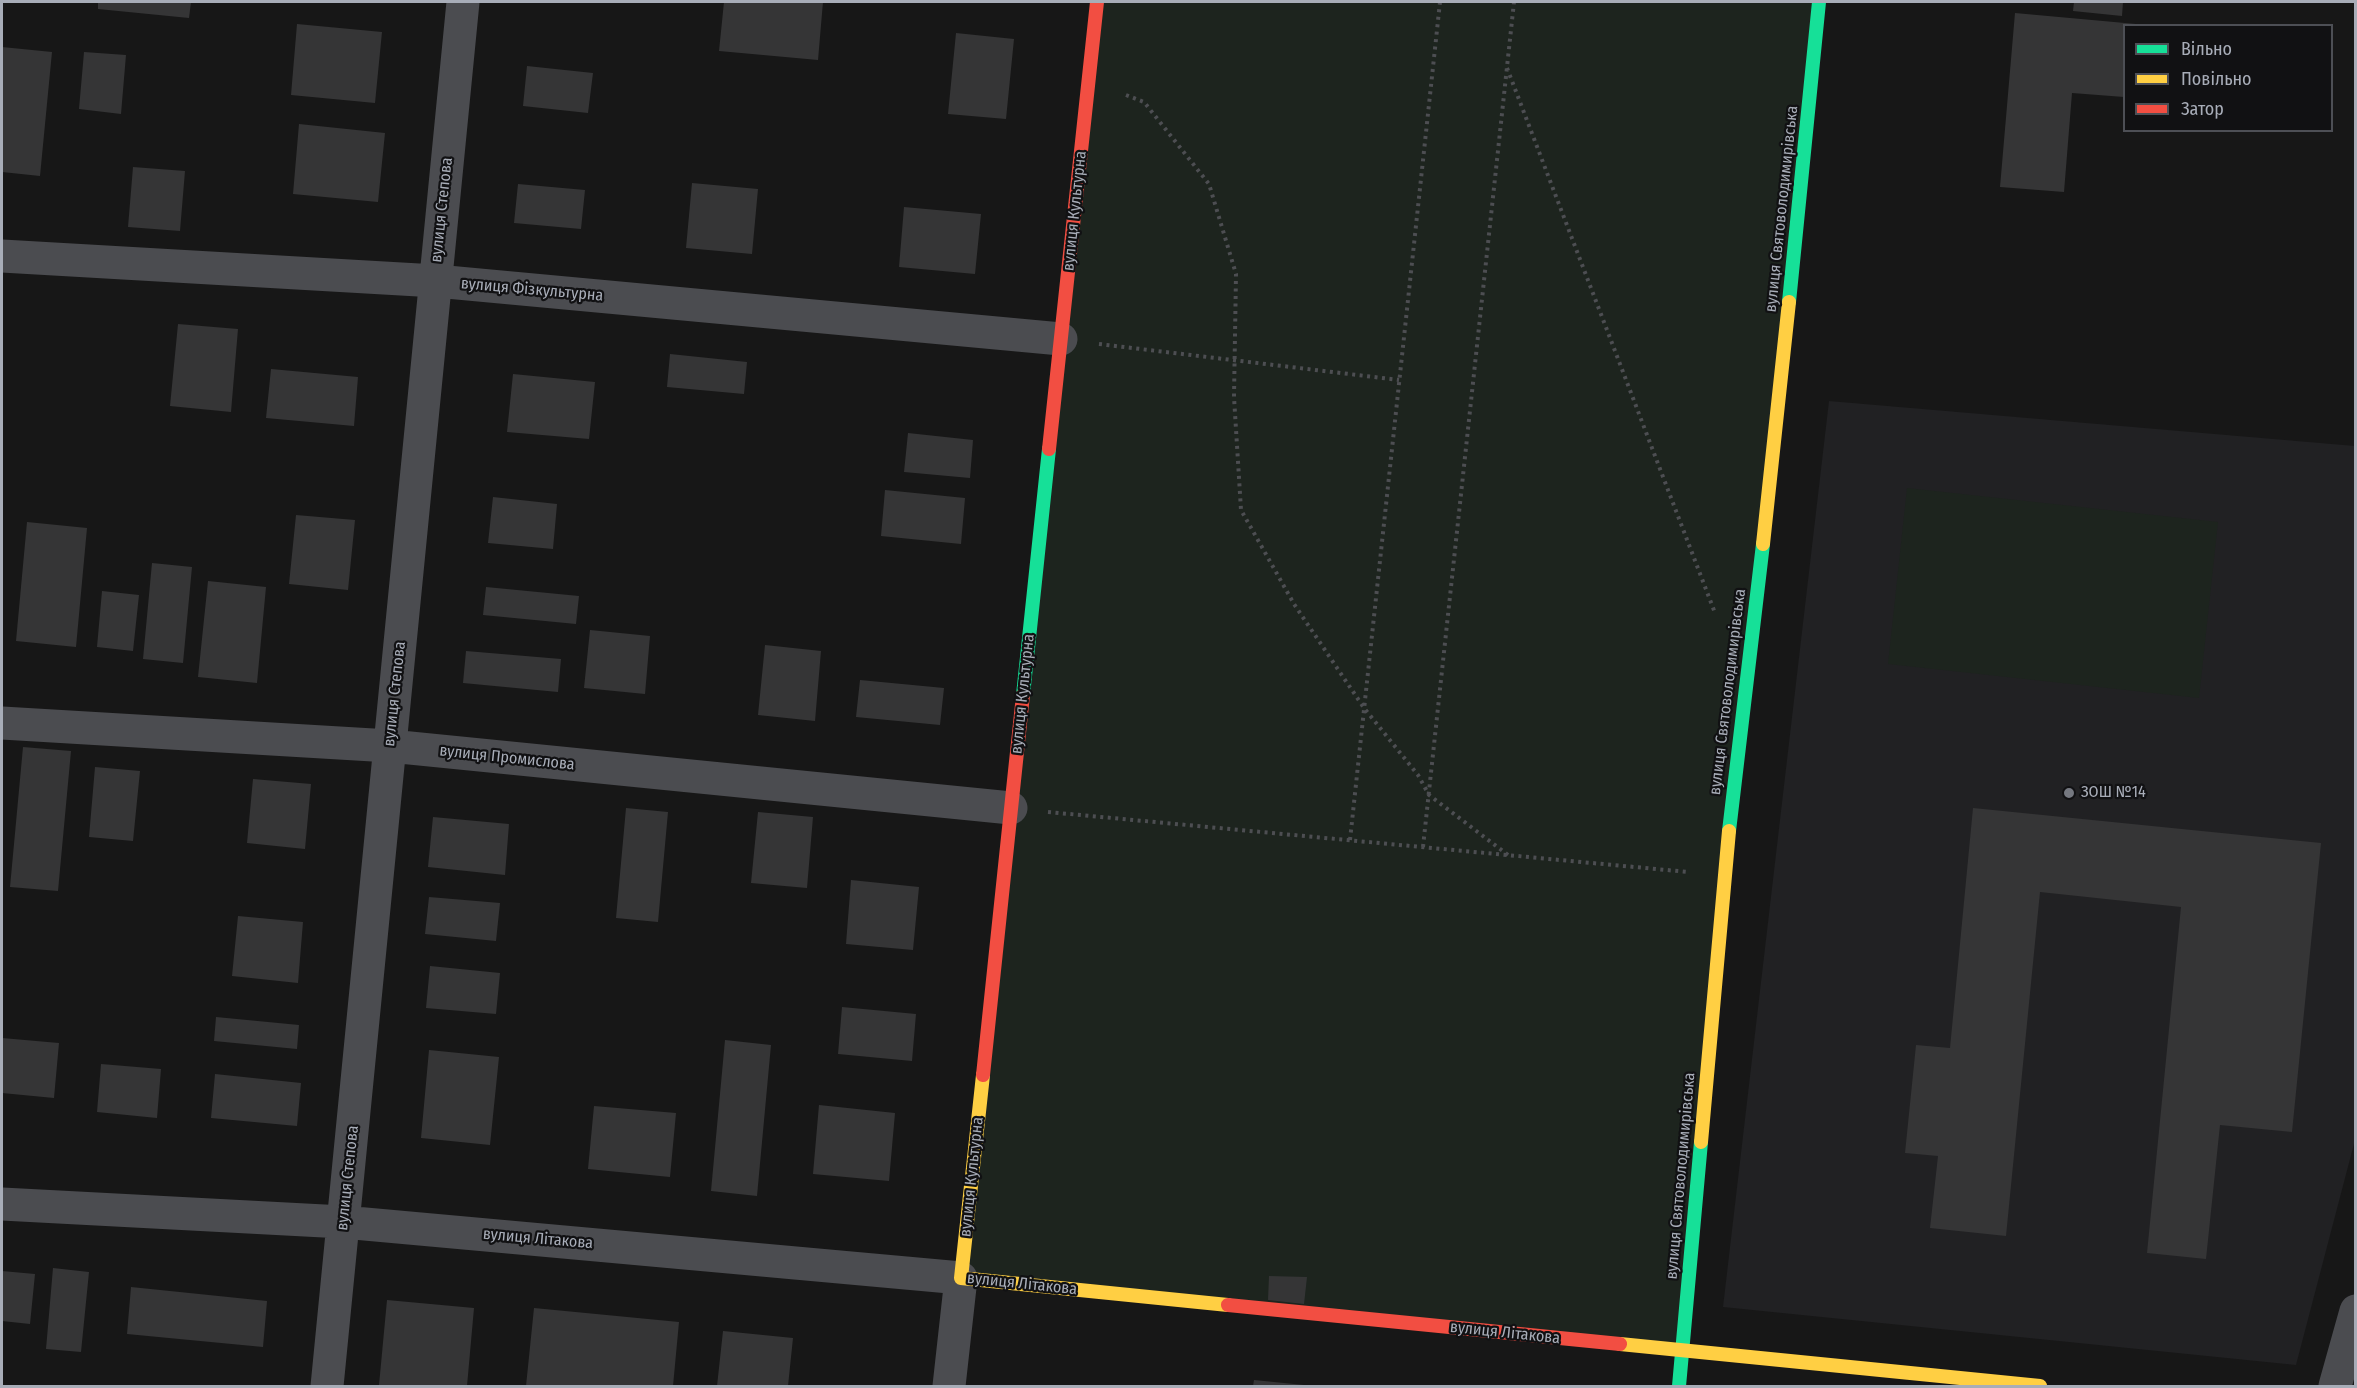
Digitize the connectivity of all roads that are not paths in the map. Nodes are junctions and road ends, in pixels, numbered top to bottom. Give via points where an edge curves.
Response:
1 (463, 2) edge
2 (1097, 2) edge
3 (1819, 2) edge
4 (2, 256) edge
5 (436, 280) junction
6 (1061, 339) junction
7 (2, 723) edge
8 (390, 746) junction
9 (1011, 808) junction
10 (2, 1204) edge
11 (344, 1222) junction
12 (961, 1278) junction
13 (2355, 1311) edge
14 (1682, 1351) junction
15 (327, 1386) edge
16 (949, 1386) edge
17 (1679, 1386) edge
18 (2040, 1386) edge
19 (2335, 1386) edge

1 - 5 street, вулиця Степова
2 - 6 street, вулиця Культурна
3 - 14 street, вулиця Святоволодимирівська via 1779,403 1724,876
4 - 5 street, вулиця Фізкультурна
5 - 6 street, вулиця Фізкультурна
5 - 8 street, вулиця Степова
6 - 9 street, вулиця Культурна
7 - 8 street, вулиця Промислова
8 - 9 street, вулиця Промислова
8 - 11 street, вулиця Степова
9 - 12 street, вулиця Культурна
10 - 11 street, вулиця Літакова
11 - 12 street, вулиця Літакова
11 - 15 street, вулиця Степова
12 - 14 street, вулиця Літакова
12 - 16 street, вулиця Культурна
13 - 19 street
14 - 17 street, вулиця Святоволодимирівська
14 - 18 street, вулиця Літакова

